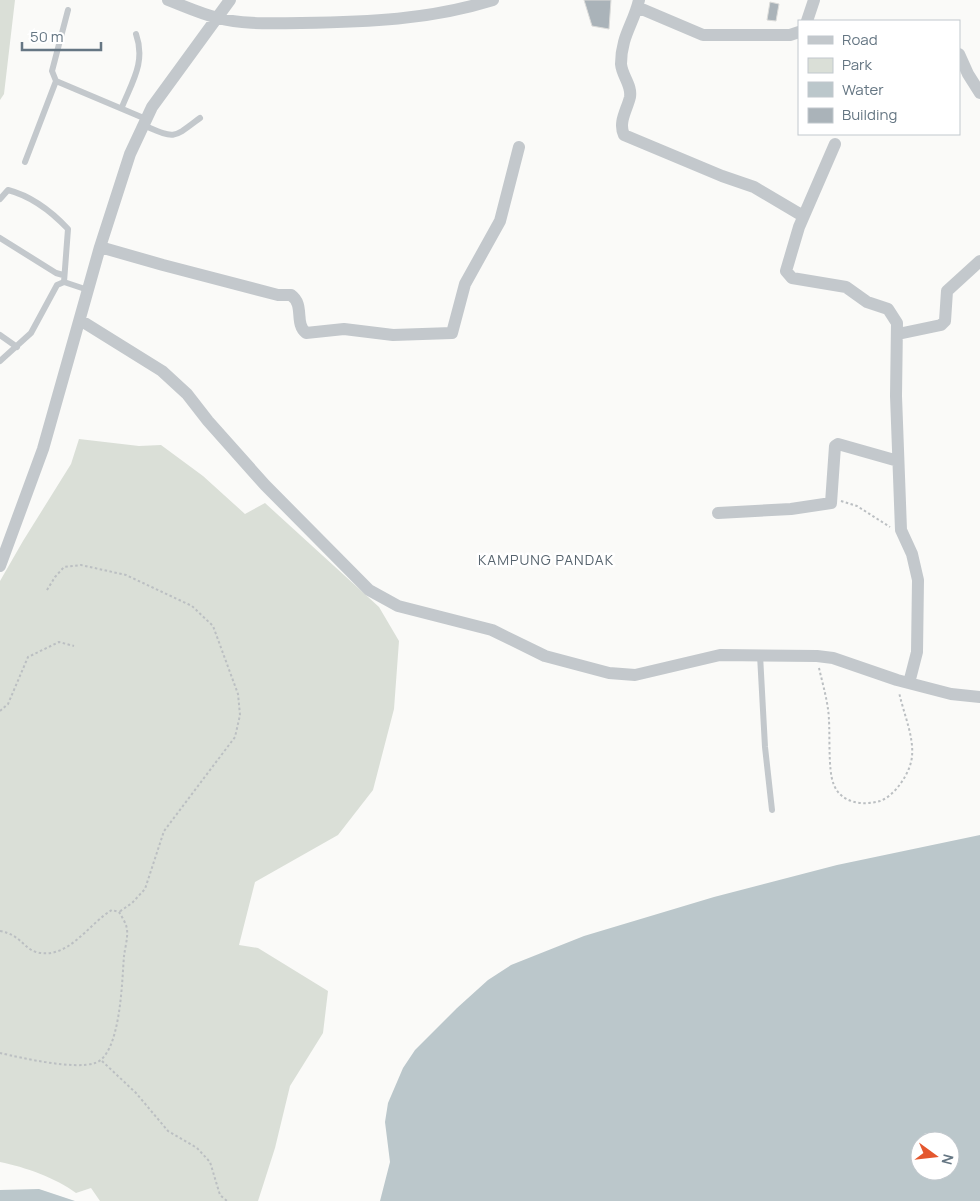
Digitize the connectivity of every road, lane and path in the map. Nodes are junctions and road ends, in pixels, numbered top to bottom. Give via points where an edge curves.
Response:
1 (168, 0) edge
2 (230, 0) edge
3 (493, 0) edge
4 (814, 0) edge
5 (638, 4) edge
6 (68, 10) dead end
7 (217, 18) junction
8 (807, 20) edge
9 (798, 32) edge
10 (136, 34) dead end
11 (960, 56) edge
12 (56, 81) junction
13 (980, 93) edge
14 (122, 108) junction
15 (200, 118) dead end
16 (144, 122) junction
17 (835, 144) dead end
18 (519, 147) dead end
19 (25, 162) dead end
20 (0, 199) edge
21 (803, 216) junction
22 (0, 238) edge
23 (100, 246) junction
24 (980, 261) edge
25 (64, 279) junction
26 (88, 290) junction
27 (80, 320) junction
28 (898, 334) junction
29 (0, 335) edge
30 (16, 347) junction
31 (0, 361) edge
32 (898, 461) junction
33 (832, 503) junction
34 (718, 514) dead end
35 (902, 535) junction
36 (1, 561) edge
37 (48, 590) dead end
38 (74, 646) dead end
39 (760, 655) junction
40 (817, 656) junction
41 (903, 681) junction
42 (980, 697) edge
43 (0, 711) edge
44 (772, 810) dead end
45 (119, 912) junction
46 (0, 931) edge
47 (0, 1053) edge
48 (102, 1060) junction
49 (227, 1201) edge

1 - 7 street
2 - 7 street
3 - 7 street via 456,12 372,21 251,23
4 - 8 street
5 - 9 street via 698,33 712,36
5 - 21 street via 624,36 621,63 630,89 622,123 624,135 754,187
6 - 12 lane via 52,71
7 - 16 street
10 - 14 lane via 141,59
11 - 13 street
12 - 14 lane
12 - 19 lane
14 - 16 lane
15 - 16 lane via 176,136 169,136
16 - 23 street
17 - 21 street
18 - 23 street via 500,221 465,284 452,333 393,335 344,329 306,334 300,325 298,304 291,296 162,266
20 - 25 lane via 8,190 16,192 54,215 68,229
21 - 28 street via 787,265 788,276 846,287 867,302 888,309 897,323
22 - 25 lane
23 - 26 street
24 - 28 street via 947,292 947,318 941,325
25 - 26 lane
25 - 30 lane via 57,285 31,333
26 - 27 street
27 - 36 street via 43,448
27 - 39 street via 162,371 187,394 265,485 369,590 385,601 492,630 545,656 609,673 634,675 720,655
28 - 32 street
29 - 30 lane
30 - 31 lane
32 - 33 street via 838,444 835,446
32 - 35 street
33 - 34 street
33 - 35 path via 845,501 857,506
35 - 41 street via 912,554 918,580 918,652
37 - 45 path via 55,576 64,568 81,565 126,575 192,606 213,626 238,694 240,715 235,737 164,831 145,890
38 - 43 path via 59,642 28,657 8,704
39 - 40 street
39 - 44 lane
40 - 41 street via 833,658
40 - 41 path via 828,709 834,785 843,799 860,803 881,801 898,787 909,768 911,741
41 - 42 street via 950,694
45 - 46 path via 112,910 80,938 61,950 46,954 34,952 13,934
45 - 48 path via 127,931 122,995 109,1050
47 - 48 path via 79,1065
48 - 49 path via 152,1110 168,1131 196,1148 210,1162 220,1195

